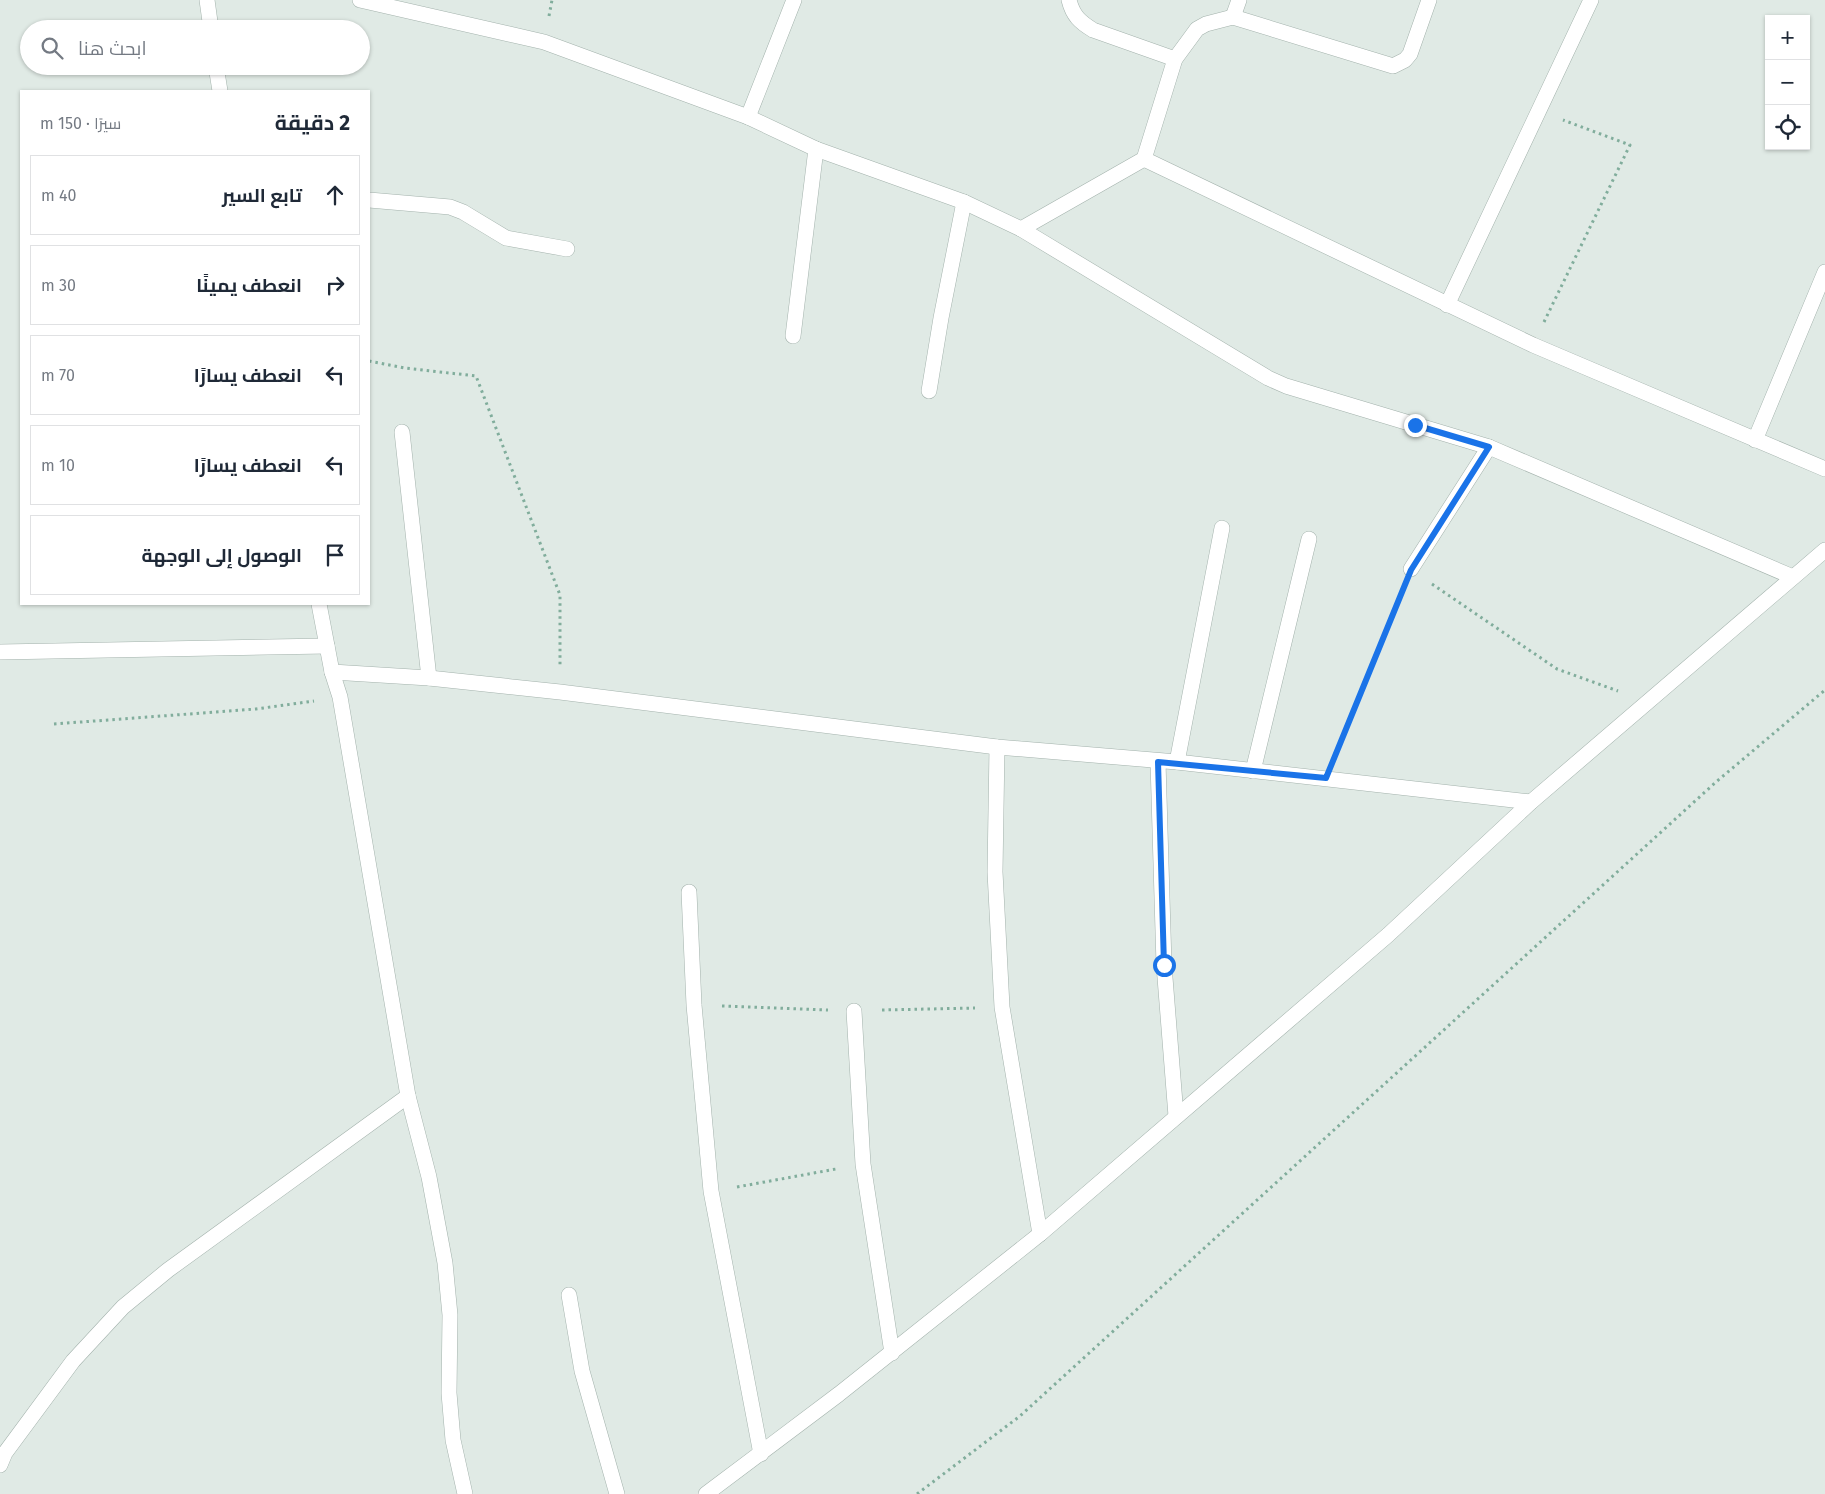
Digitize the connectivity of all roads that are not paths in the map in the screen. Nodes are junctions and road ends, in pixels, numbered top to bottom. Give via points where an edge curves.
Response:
1 (207, 0) edge
2 (360, 0) edge
3 (794, 0) edge
4 (1070, 0) edge
5 (1239, 0) edge
6 (1428, 0) edge
7 (1591, 0) edge
8 (1234, 17) junction
9 (210, 20) edge
10 (1175, 59) junction
11 (217, 75) edge
12 (220, 90) edge
13 (748, 117) junction
14 (816, 149) junction
15 (1144, 159) junction
16 (370, 200) edge
17 (964, 202) junction
18 (1021, 230) junction
19 (567, 249) dead end
20 (1825, 272) edge
21 (1447, 305) junction
22 (792, 336) dead end
23 (929, 391) dead end
24 (402, 432) dead end
25 (1755, 440) junction
26 (1489, 447) junction
27 (1825, 469) edge
28 (1222, 528) dead end
29 (1309, 539) dead end
30 (1825, 550) edge
31 (1411, 570) road end
32 (1793, 577) junction
33 (319, 605) edge
34 (327, 646) junction
35 (0, 652) edge
36 (332, 672) junction
37 (429, 678) junction
38 (997, 747) junction
39 (1158, 762) junction
40 (1177, 762) junction
41 (1253, 771) junction
42 (1531, 802) junction
43 (690, 892) dead end
44 (854, 1011) road end
45 (408, 1096) junction
46 (1176, 1116) junction
47 (1040, 1234) junction
48 (569, 1295) dead end
49 (892, 1353) junction
50 (761, 1454) junction
51 (0, 1465) edge
52 (465, 1494) edge
53 (617, 1494) edge
54 (706, 1494) edge

1 - 9 street
2 - 13 street via 544,42
3 - 13 street
4 - 10 street via 1072,12 1093,30
5 - 8 street
6 - 8 street via 1410,54 1393,66
7 - 21 street
8 - 10 street via 1206,24 1197,30
10 - 15 street
11 - 12 street
13 - 14 street
14 - 17 street
14 - 22 street
15 - 18 street
15 - 21 street
16 - 19 street via 450,207 506,238
17 - 18 street
17 - 23 street
18 - 26 street via 1268,378
20 - 25 street
21 - 25 street
24 - 37 street
25 - 27 street
26 - 31 street
26 - 32 street
28 - 40 street
29 - 41 street
30 - 32 street
32 - 42 street
33 - 34 street
34 - 35 street
34 - 36 street
36 - 37 street
36 - 45 street via 340,697
37 - 38 street
38 - 39 street
38 - 47 street via 995,872 1002,1007
39 - 40 street
39 - 46 street via 1164,965
40 - 41 street
41 - 42 street
42 - 46 street via 1388,935
43 - 50 street via 694,1005 711,1191
44 - 49 street via 863,1164
45 - 51 street via 168,1270 123,1307 73,1361 5,1453
45 - 52 street via 429,1177 445,1263 450,1315 453,1440
46 - 47 street
47 - 49 street
48 - 53 street via 582,1370
49 - 50 street
50 - 54 street

